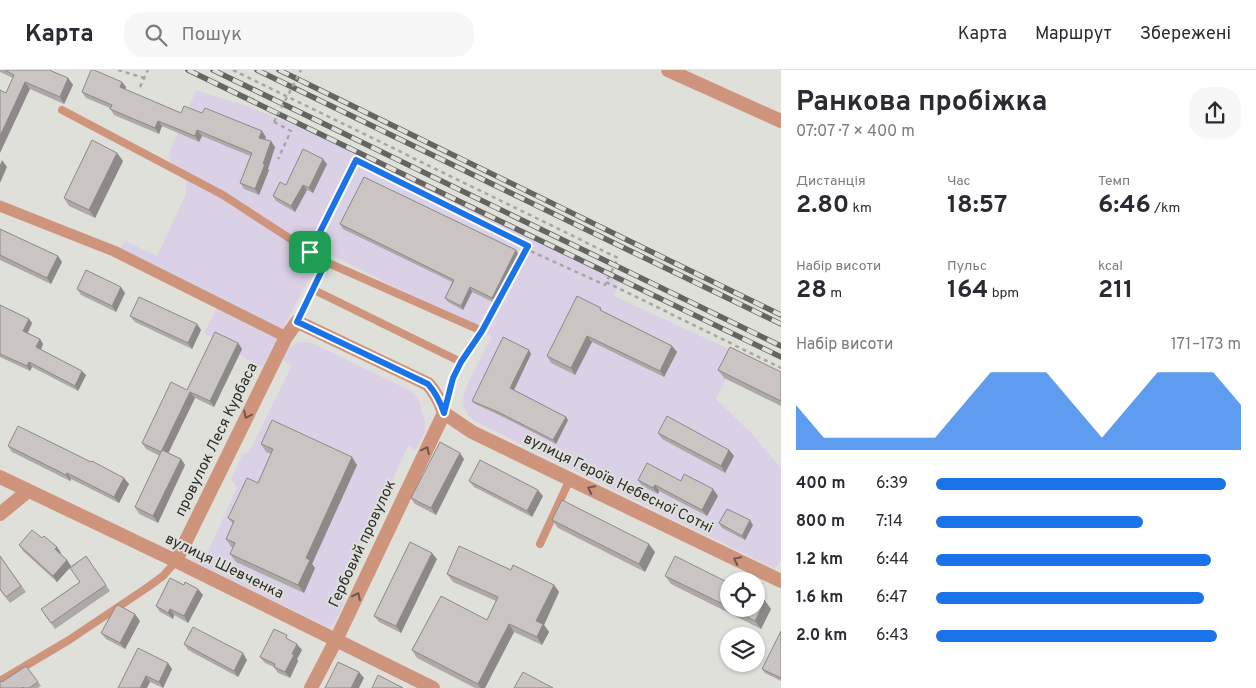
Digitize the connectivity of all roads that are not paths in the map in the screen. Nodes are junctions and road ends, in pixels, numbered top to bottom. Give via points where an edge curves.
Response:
1 (668, 70) edge
2 (62, 110) dead end
3 (781, 121) edge
4 (0, 206) edge
5 (326, 262) junction
6 (312, 289) junction
7 (291, 330) junction
8 (461, 362) junction
9 (444, 413) junction
10 (0, 478) edge
11 (570, 479) junction
12 (28, 491) junction
13 (0, 514) edge
14 (540, 544) dead end
15 (176, 561) junction
16 (781, 581) edge
17 (336, 640) junction
18 (0, 681) edge
19 (311, 688) edge
20 (433, 688) edge

1 - 3 street
2 - 5 lane via 223,194
4 - 7 street
5 - 6 lane
5 - 8 lane via 482,331
6 - 7 lane
6 - 8 lane
7 - 9 street via 302,324 428,384 436,393
7 -> 15 street, провулок Леся Курбаса
8 - 9 lane via 453,378
9 - 11 street, вулиця Героїв Небесної Сотні via 472,432
17 -> 9 street, Гербовий провулок
10 - 12 street, вулиця Шевченка
11 - 14 lane
16 -> 11 street, вулиця Героїв Небесної Сотні
12 - 13 street
12 - 15 street, вулиця Шевченка
15 - 17 street, вулиця Шевченка
15 - 18 lane, провулок Леся Курбаса via 148,587
17 - 19 street, Гербовий провулок
17 - 20 street, вулиця Шевченка

